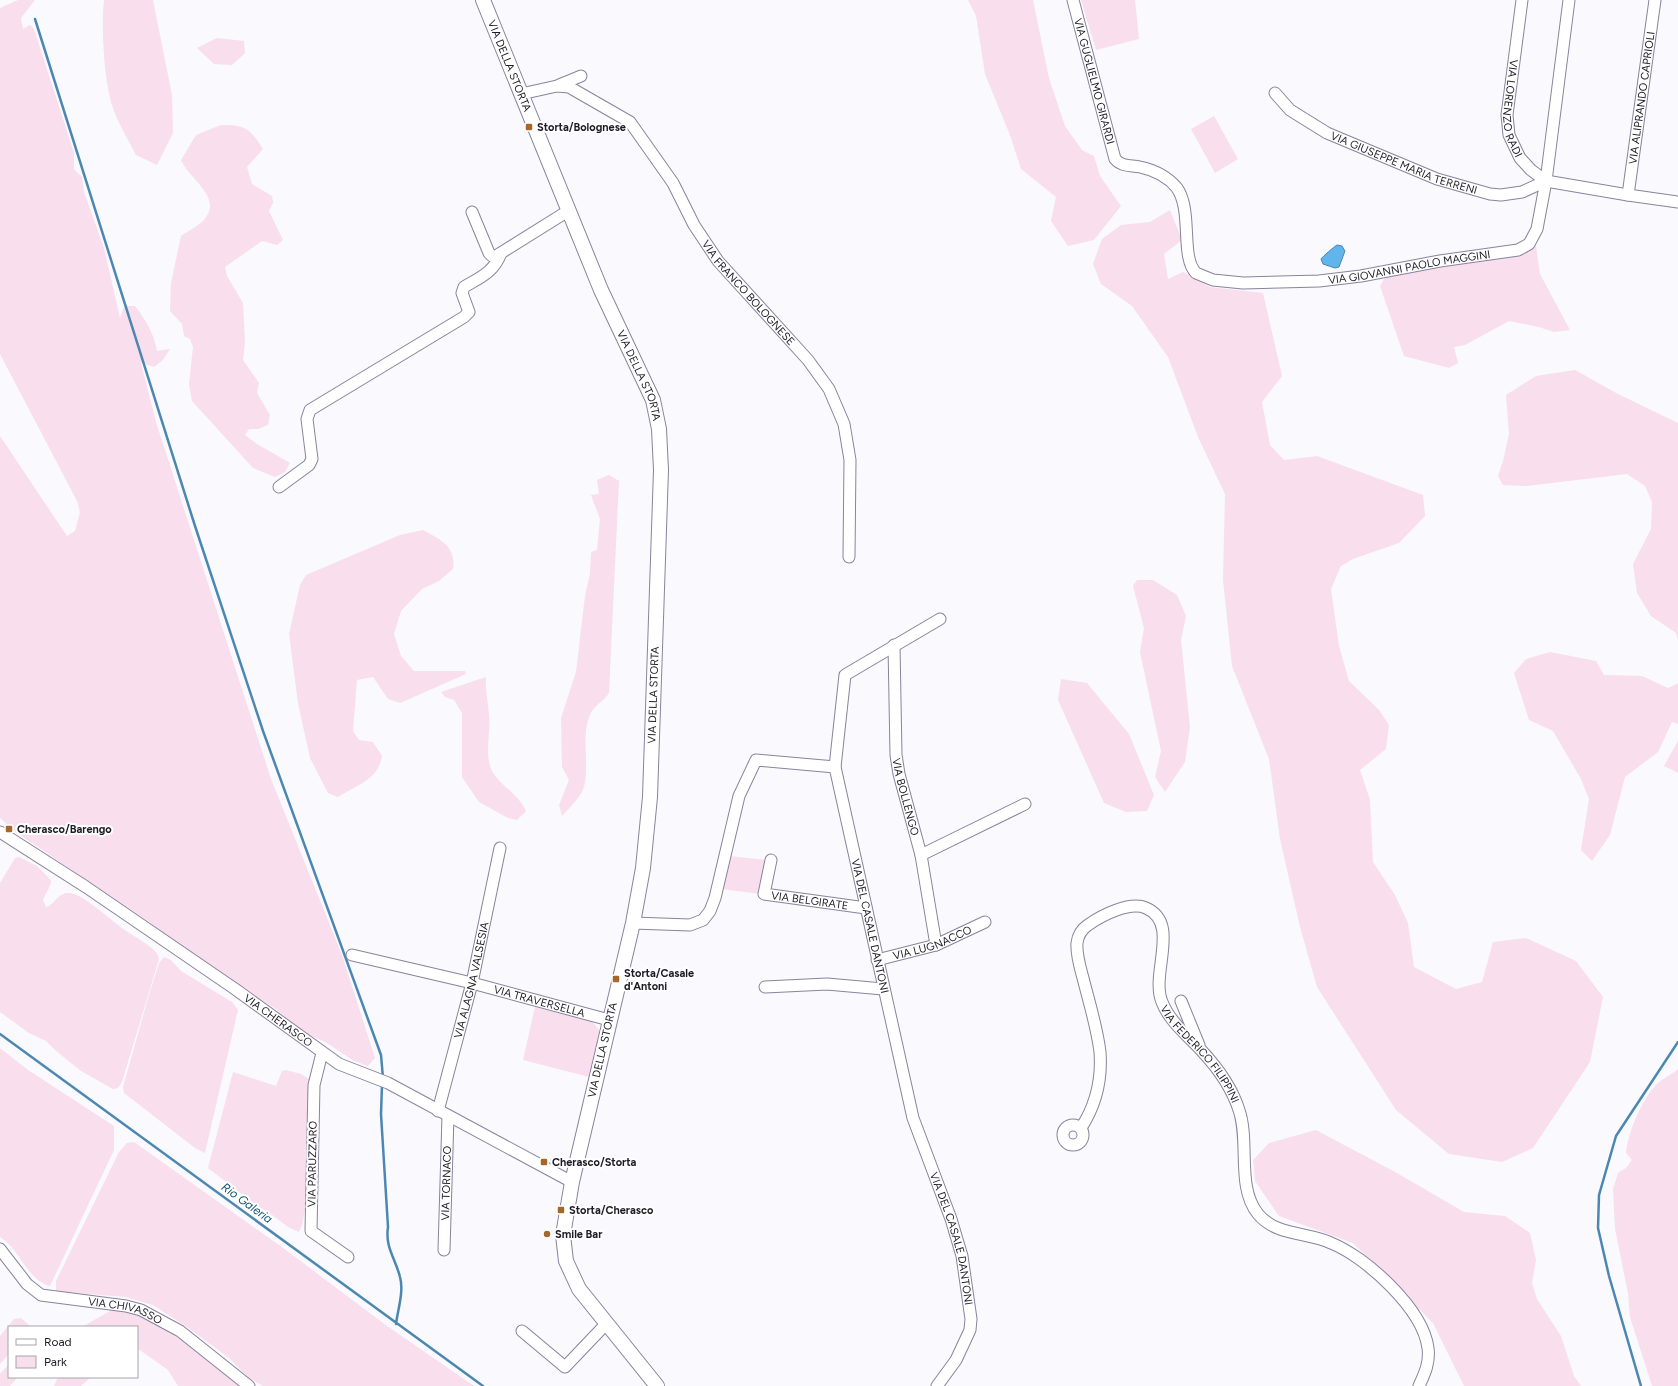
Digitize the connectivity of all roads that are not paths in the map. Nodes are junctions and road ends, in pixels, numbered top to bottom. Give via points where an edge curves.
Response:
1 (483, 0) edge
2 (1073, 0) edge
3 (1522, 0) edge
4 (1569, 0) edge
5 (1655, 0) edge
6 (581, 76) dead end
7 (553, 87) junction
8 (1275, 93) dead end
9 (521, 94) junction
10 (1118, 162) joint
11 (1546, 181) junction
12 (1628, 196) junction
13 (1678, 202) edge
14 (568, 211) junction
15 (472, 212) dead end
16 (501, 253) junction
17 (279, 487) dead end
18 (849, 557) dead end
19 (940, 619) dead end
20 (894, 645) junction
21 (835, 767) junction
22 (1025, 804) dead end
23 (2, 832) edge
24 (500, 848) dead end
25 (921, 855) junction
26 (770, 860) dead end
27 (866, 908) junction
28 (985, 922) dead end
29 (633, 923) junction
30 (936, 945) junction
31 (352, 955) dead end
32 (877, 960) junction
33 (472, 983) junction
34 (765, 987) dead end
35 (883, 989) junction
36 (1181, 1001) dead end
37 (609, 1020) junction
38 (1202, 1051) junction
39 (322, 1053) junction
40 (438, 1111) junction
41 (448, 1116) junction
42 (1081, 1128) dead end
43 (572, 1182) junction
44 (0, 1249) edge
45 (444, 1250) dead end
46 (348, 1257) dead end
47 (606, 1324) junction
48 (522, 1331) dead end
49 (249, 1386) edge
50 (657, 1386) edge
51 (937, 1386) edge
52 (1419, 1386) edge

1 - 9 main road, VIA DELLA STORTA
2 - 10 street, VIA GUGLIELMO GIRARDI via 1113,155
3 - 11 street, VIA LORENZO RADI via 1508,103 1508,132 1520,158
4 - 11 street, VIA GIOVANNI PAOLO MAGGINI
5 - 12 street, VIA ALIPRANDO CAPRIOLI
6 - 7 street, VIA FRANCO BOLOGNESE
7 - 9 street, VIA FRANCO BOLOGNESE
7 - 18 street, VIA FRANCO BOLOGNESE via 575,89 630,122 673,183 694,225 718,261 808,360 829,389 844,424 850,460
8 - 11 street, VIA GIUSEPPE MARIA TERRENI via 1290,110 1322,131 1437,179 1501,195 1522,192
9 - 14 main road, VIA DELLA STORTA
10 - 11 street, VIA GIOVANNI PAOLO MAGGINI via 1154,171 1176,187 1184,204 1189,259 1195,272 1213,280 1251,283 1344,279 1523,248 1531,242 1536,232
11 - 12 street
12 - 13 street
14 - 16 street
14 - 29 main road, VIA DELLA STORTA via 601,290 653,400 659,429 660,470 650,797 643,868
15 - 16 street via 489,253 492,256
16 - 17 street via 497,264 491,270 464,287 462,293 469,312 464,317 310,410 310,465
19 - 20 street
20 - 21 street, VIA DEL CASALE DANTONI via 845,675
20 - 25 street, VIA BOLLENGO via 896,755
21 - 27 street, VIA DEL CASALE DANTONI
21 - 29 street via 756,760 739,796 714,898 707,916 690,925
22 - 25 street
23 - 39 street, VIA CHERASCO via 235,989
24 - 33 street, VIA ALAGNA VALSESIA
25 - 30 street, VIA BOLLENGO
26 - 27 street, VIA BELGIRATE via 764,894
27 - 32 street, VIA DEL CASALE DANTONI
28 - 30 street, VIA LUGNACCO
29 - 37 main road, VIA DELLA STORTA
30 - 32 street, VIA LUGNACCO
31 - 33 street, VIA TRAVERSELLA
32 - 35 street, VIA DEL CASALE DANTONI
33 - 37 street, VIA TRAVERSELLA
33 - 40 street, VIA ALAGNA VALSESIA
34 - 35 street via 827,984
35 - 51 street, VIA DEL CASALE DANTONI via 913,1118 958,1239 971,1319 970,1330 956,1360
36 - 38 street
37 - 43 main road, VIA DELLA STORTA
38 - 42 street, VIA FEDERICO FILIPPINI via 1170,1017 1161,1002 1159,986 1164,932 1156,915 1141,906 1129,906 1088,925 1079,936 1077,949 1097,1033 1100,1071 1096,1097
38 - 52 street, VIA FEDERICO FILIPPINI via 1230,1088 1239,1110 1244,1134 1248,1195 1254,1209 1264,1220 1278,1229 1320,1238 1340,1246 1363,1262 1395,1292 1418,1320 1425,1335 1428,1366
39 - 40 street, VIA CHERASCO via 339,1064 388,1083
39 - 46 street, VIA PARUZZARO via 314,1085 310,1231
40 - 41 street, VIA CHERASCO
41 - 43 street, VIA CHERASCO
41 - 45 street, VIA TORNACO
43 - 47 main road, VIA DELLA STORTA via 563,1234 566,1261 579,1290
44 - 49 street, VIA CHIVASSO via 33,1290 41,1295 141,1310 180,1331
47 - 48 street via 565,1367
47 - 50 main road, VIA DELLA STORTA

